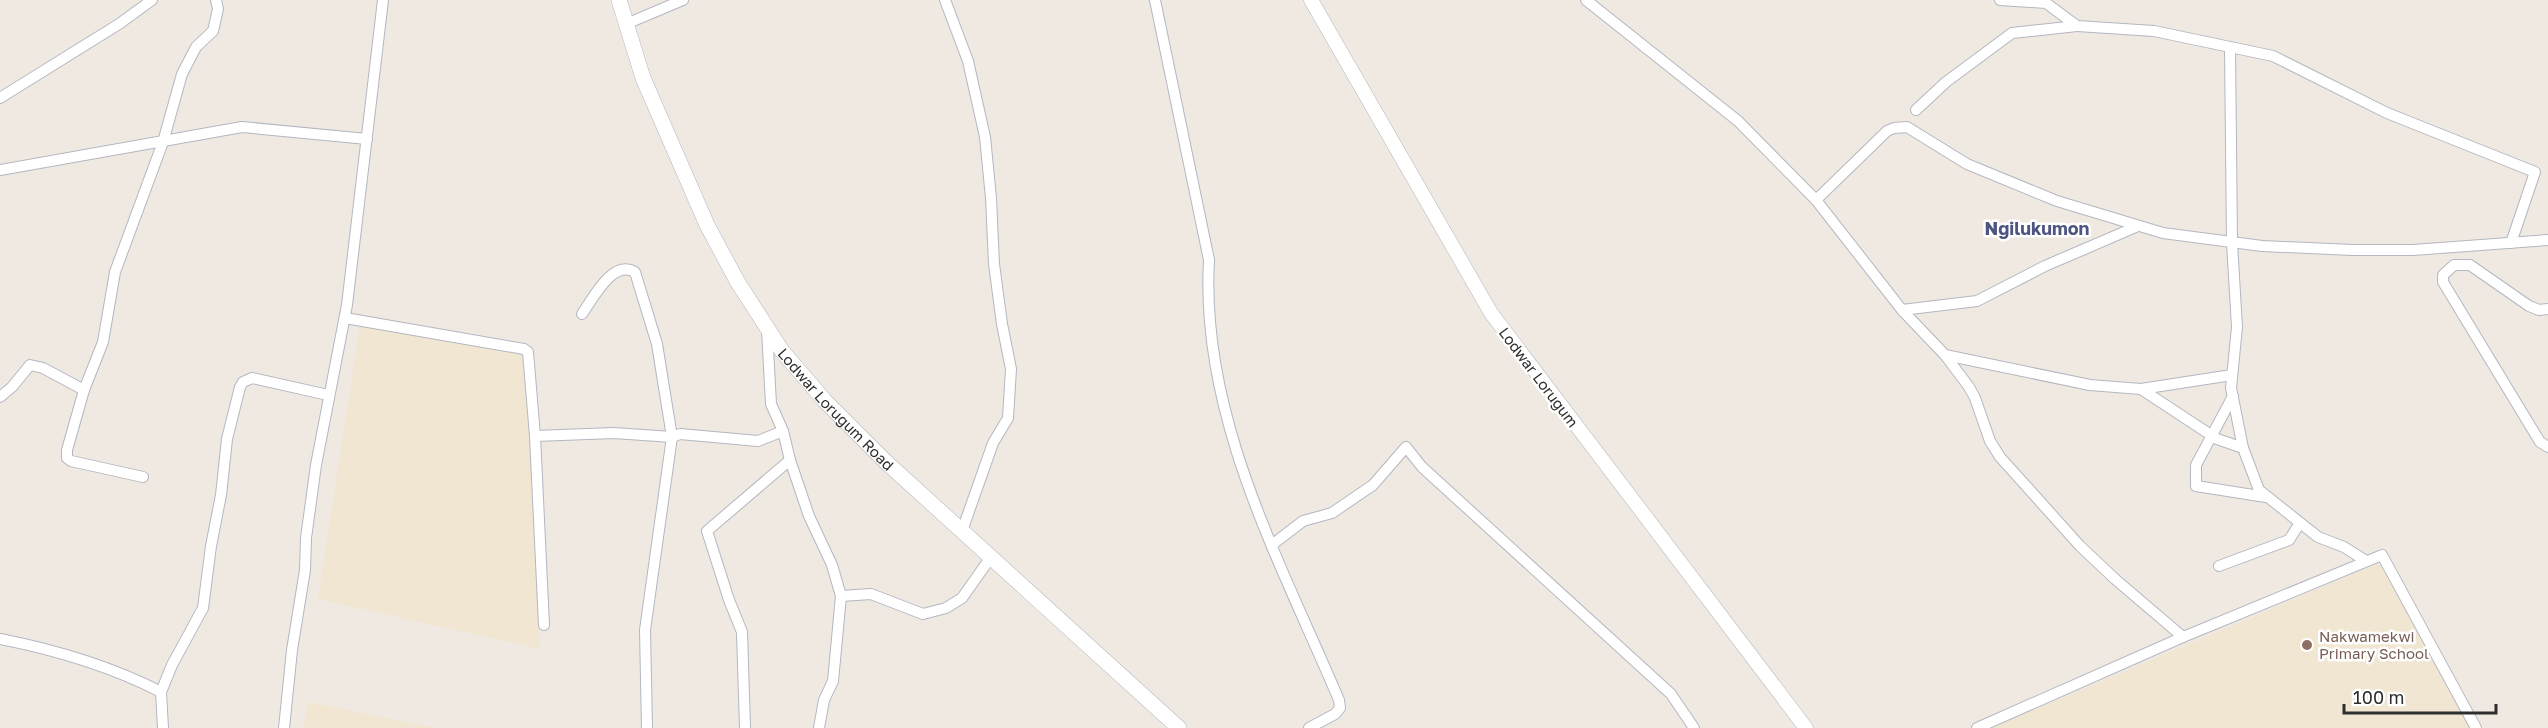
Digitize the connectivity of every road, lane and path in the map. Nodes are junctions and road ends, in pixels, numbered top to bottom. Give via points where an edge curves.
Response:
1 (152, 0) edge
2 (216, 0) edge
3 (383, 0) edge
4 (619, 0) edge
5 (683, 0) edge
6 (945, 0) edge
7 (1155, 0) edge
8 (1311, 0) edge
9 (1586, 0) edge
10 (2000, 0) edge
11 (626, 24) junction
12 (2077, 26) junction
13 (2230, 47) junction
14 (0, 98) edge
15 (1916, 110) dead end
16 (367, 139) junction
17 (163, 142) junction
18 (0, 170) edge
19 (1815, 200) junction
20 (2138, 226) junction
21 (2548, 240) edge
22 (2232, 243) junction
23 (2511, 243) junction
24 (2548, 309) edge
25 (1902, 310) junction
26 (582, 314) dead end
27 (345, 318) junction
28 (767, 330) junction
29 (1945, 355) junction
30 (2232, 375) junction
31 (2141, 389) junction
32 (84, 390) junction
33 (328, 395) junction
34 (2233, 396) junction
35 (0, 397) edge
36 (783, 431) junction
37 (2211, 435) junction
38 (535, 436) junction
39 (672, 437) junction
40 (2548, 447) edge
41 (2243, 448) junction
42 (790, 460) junction
43 (143, 477) dead end
44 (2267, 497) junction
45 (2300, 522) junction
46 (962, 531) junction
47 (1273, 544) junction
48 (991, 557) junction
49 (2366, 561) junction
50 (2219, 566) dead end
51 (841, 596) junction
52 (544, 625) dead end
53 (2183, 637) junction
54 (0, 639) edge
55 (161, 692) junction
56 (163, 728) edge
57 (284, 728) edge
58 (646, 728) edge
59 (745, 728) edge
60 (819, 728) edge
61 (1179, 728) edge
62 (1309, 728) edge
63 (1694, 728) edge
64 (1806, 728) edge
65 (1977, 728) edge
66 (2476, 728) edge

1 - 14 street
2 - 17 street via 213,30 196,47 182,74
3 - 16 street
4 - 11 main road, Lodwar Lorugum Road
5 - 11 street
6 - 46 street via 968,61 985,137 994,264 1011,369 1008,418 993,443
7 - 47 street via 1209,260 1211,349 1246,481
8 - 64 street, Lodwar Lorugum via 1497,321
9 - 19 street via 1738,122
10 - 12 street via 2046,3
11 - 28 main road, Lodwar Lorugum Road via 643,78 707,225
12 - 13 street via 2154,31
12 - 15 street via 2012,33 1946,82
13 - 22 street
13 - 23 street via 2273,56 2387,113 2535,172
16 - 17 street via 242,127
16 - 27 street
17 - 18 street
17 - 32 street via 115,272 103,342
19 - 20 street via 1887,131 1907,127 1967,164 2057,201
19 - 25 street
20 - 22 street
20 - 25 street via 2045,266 1977,301
21 - 23 street
22 - 23 street via 2353,250
22 - 30 street via 2238,327
24 - 40 street via 2529,306 2466,264 2450,266 2443,275 2443,282 2540,442
25 - 29 street
26 - 39 street via 614,273 630,269 635,272 657,344
27 - 33 street
27 - 38 street via 524,349 530,361
28 - 36 street via 771,404
28 - 46 main road, Lodwar Lorugum Road via 825,401
29 - 31 street via 2090,385
29 - 53 street via 1975,398 2000,457 2080,546
30 - 31 street
30 - 34 street
31 - 37 street
32 - 35 street via 30,365
32 - 43 street via 67,458
33 - 55 street via 252,378 243,382 227,439 203,608
33 - 57 street via 311,496
34 - 37 street
34 - 41 street
36 - 39 street via 758,441 680,434
36 - 42 street
37 - 41 street
37 - 44 street via 2196,465 2196,486
38 - 39 street via 614,433
38 - 52 street
39 - 58 street via 645,630
41 - 44 street via 2259,490
42 - 51 street
42 - 59 street via 707,531 742,632
44 - 45 street
45 - 49 street via 2319,537
45 - 50 street via 2289,540
46 - 48 main road, Lodwar Lorugum Road
47 - 62 street via 1339,700 1340,708 1335,714
47 - 63 street via 1303,521 1332,513 1373,485 1406,447 1422,467 1671,694
48 - 51 street via 962,598 931,612 923,614 871,594
48 - 61 main road, Lodwar Lorugum Road
49 - 53 street
49 - 66 street via 2382,555
51 - 60 street via 832,681
53 - 65 street
54 - 55 street via 97,664
55 - 56 street

